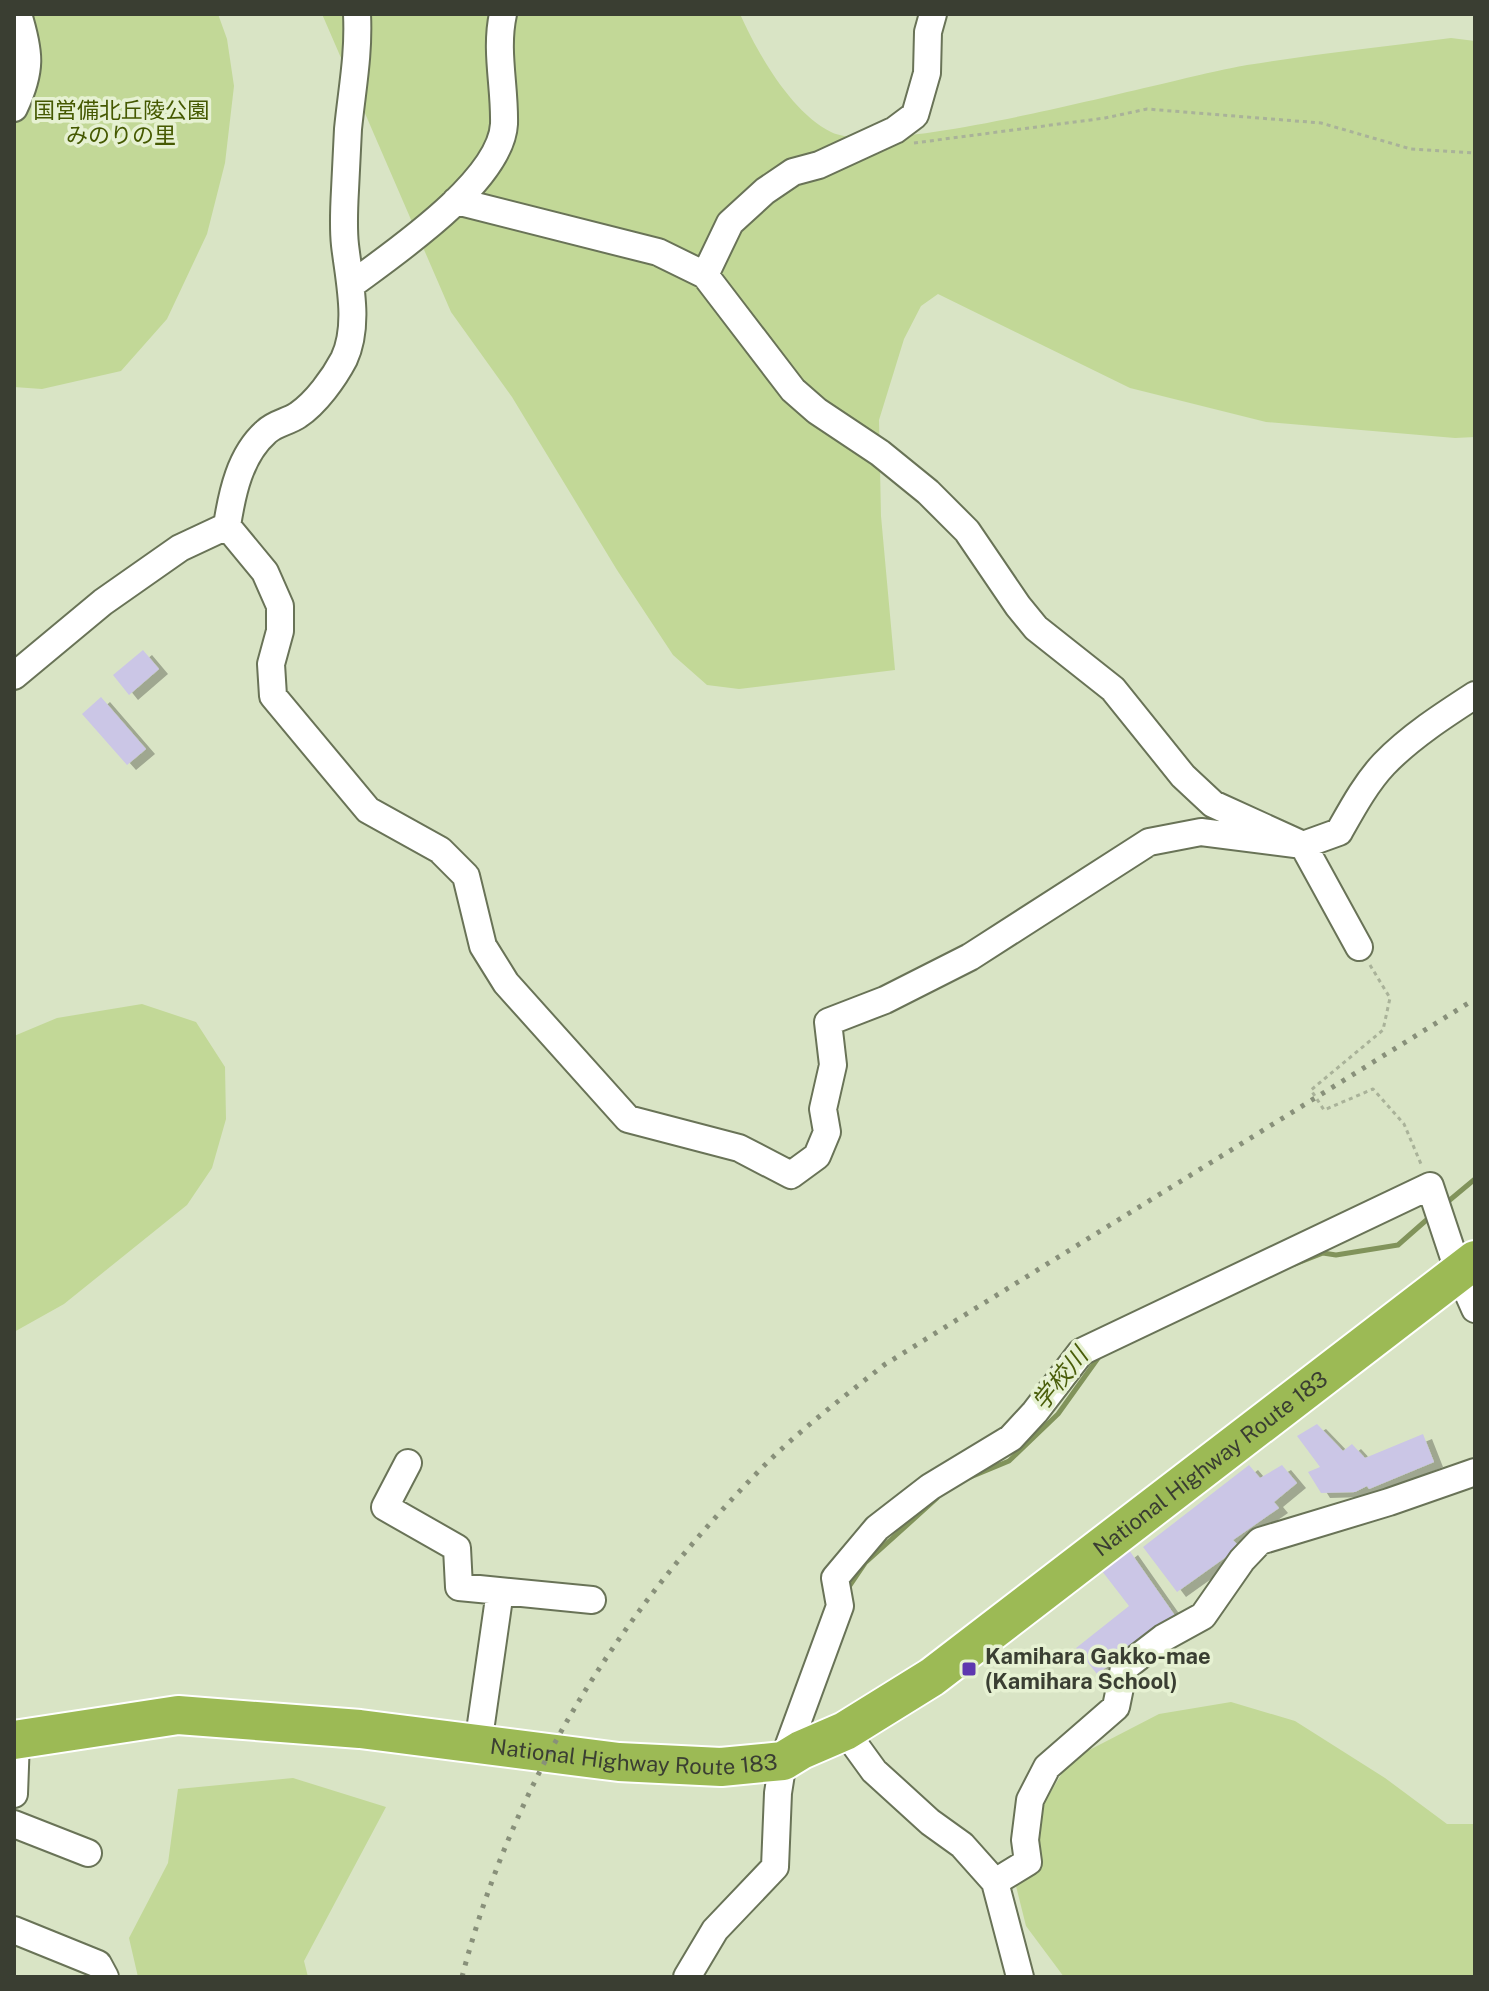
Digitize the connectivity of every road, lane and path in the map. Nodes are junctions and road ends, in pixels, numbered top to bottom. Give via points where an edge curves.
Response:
1 (18, 14) edge
2 (357, 14) edge
3 (503, 14) edge
4 (933, 14) edge
5 (14, 108) edge
6 (915, 143) dead end
7 (1475, 153) edge
8 (456, 201) junction
9 (705, 275) junction
10 (351, 285) junction
11 (227, 526) junction
12 (14, 676) edge
13 (1475, 695) edge
14 (1303, 845) junction
15 (1359, 947) joint
16 (1430, 1186) junction
17 (1467, 1267) edge
18 (1475, 1309) edge
19 (408, 1463) dead end
20 (1475, 1472) edge
21 (500, 1591) junction
22 (592, 1600) dead end
23 (845, 1731) junction
24 (15, 1740) edge
25 (478, 1745) junction
26 (783, 1761) junction
27 (14, 1794) edge
28 (14, 1824) edge
29 (88, 1853) dead end
30 (995, 1882) junction
31 (14, 1930) edge
32 (105, 1977) edge
33 (687, 1977) edge
34 (1020, 1977) edge

1 - 5 street via 28,46 26,83
2 - 10 street via 344,211
3 - 8 street via 498,41 504,127 493,157
4 - 9 street via 927,73 915,115 895,130 793,172 765,191 730,223
6 - 7 path via 1147,109 1321,123 1411,149
8 - 9 street via 658,252
8 - 10 street via 440,219
9 - 14 street via 793,390 928,492 967,531 1036,628 1113,689 1183,776 1213,804
10 - 11 street via 344,358 311,403 253,446 232,497
11 - 12 street via 180,548 103,602
11 - 14 street via 265,572 280,606 271,664 273,696 368,810 440,850 466,876 483,946 506,983 628,1119 739,1148 791,1175 817,1156 827,1132 823,1109 833,1065 828,1022 970,957 1149,842 1201,832
13 - 14 street via 1384,764 1339,832
14 - 15 street
15 - 16 path via 1390,998 1383,1030 1311,1090 1324,1110 1373,1089 1404,1124
16 - 17 street
16 - 26 street via 1081,1352 1011,1438 930,1487 877,1528 835,1578 840,1606
17 - 18 street
17 - 23 highway, National Highway Route 183 via 932,1677
19 - 21 street via 385,1507 457,1548 459,1587
20 - 30 street via 1260,1541 1203,1616 1124,1668 1116,1707 1047,1767 1030,1800 1028,1862
21 - 22 street
21 - 25 street
23 - 26 highway, National Highway Route 183
23 - 30 street via 874,1771 962,1845
24 - 25 highway, National Highway Route 183 via 178,1715 321,1725
24 - 27 street
25 - 26 highway, National Highway Route 183 via 634,1763 721,1767
26 - 33 street via 775,1867 715,1930
28 - 29 street
30 - 34 street
31 - 32 street via 98,1964

